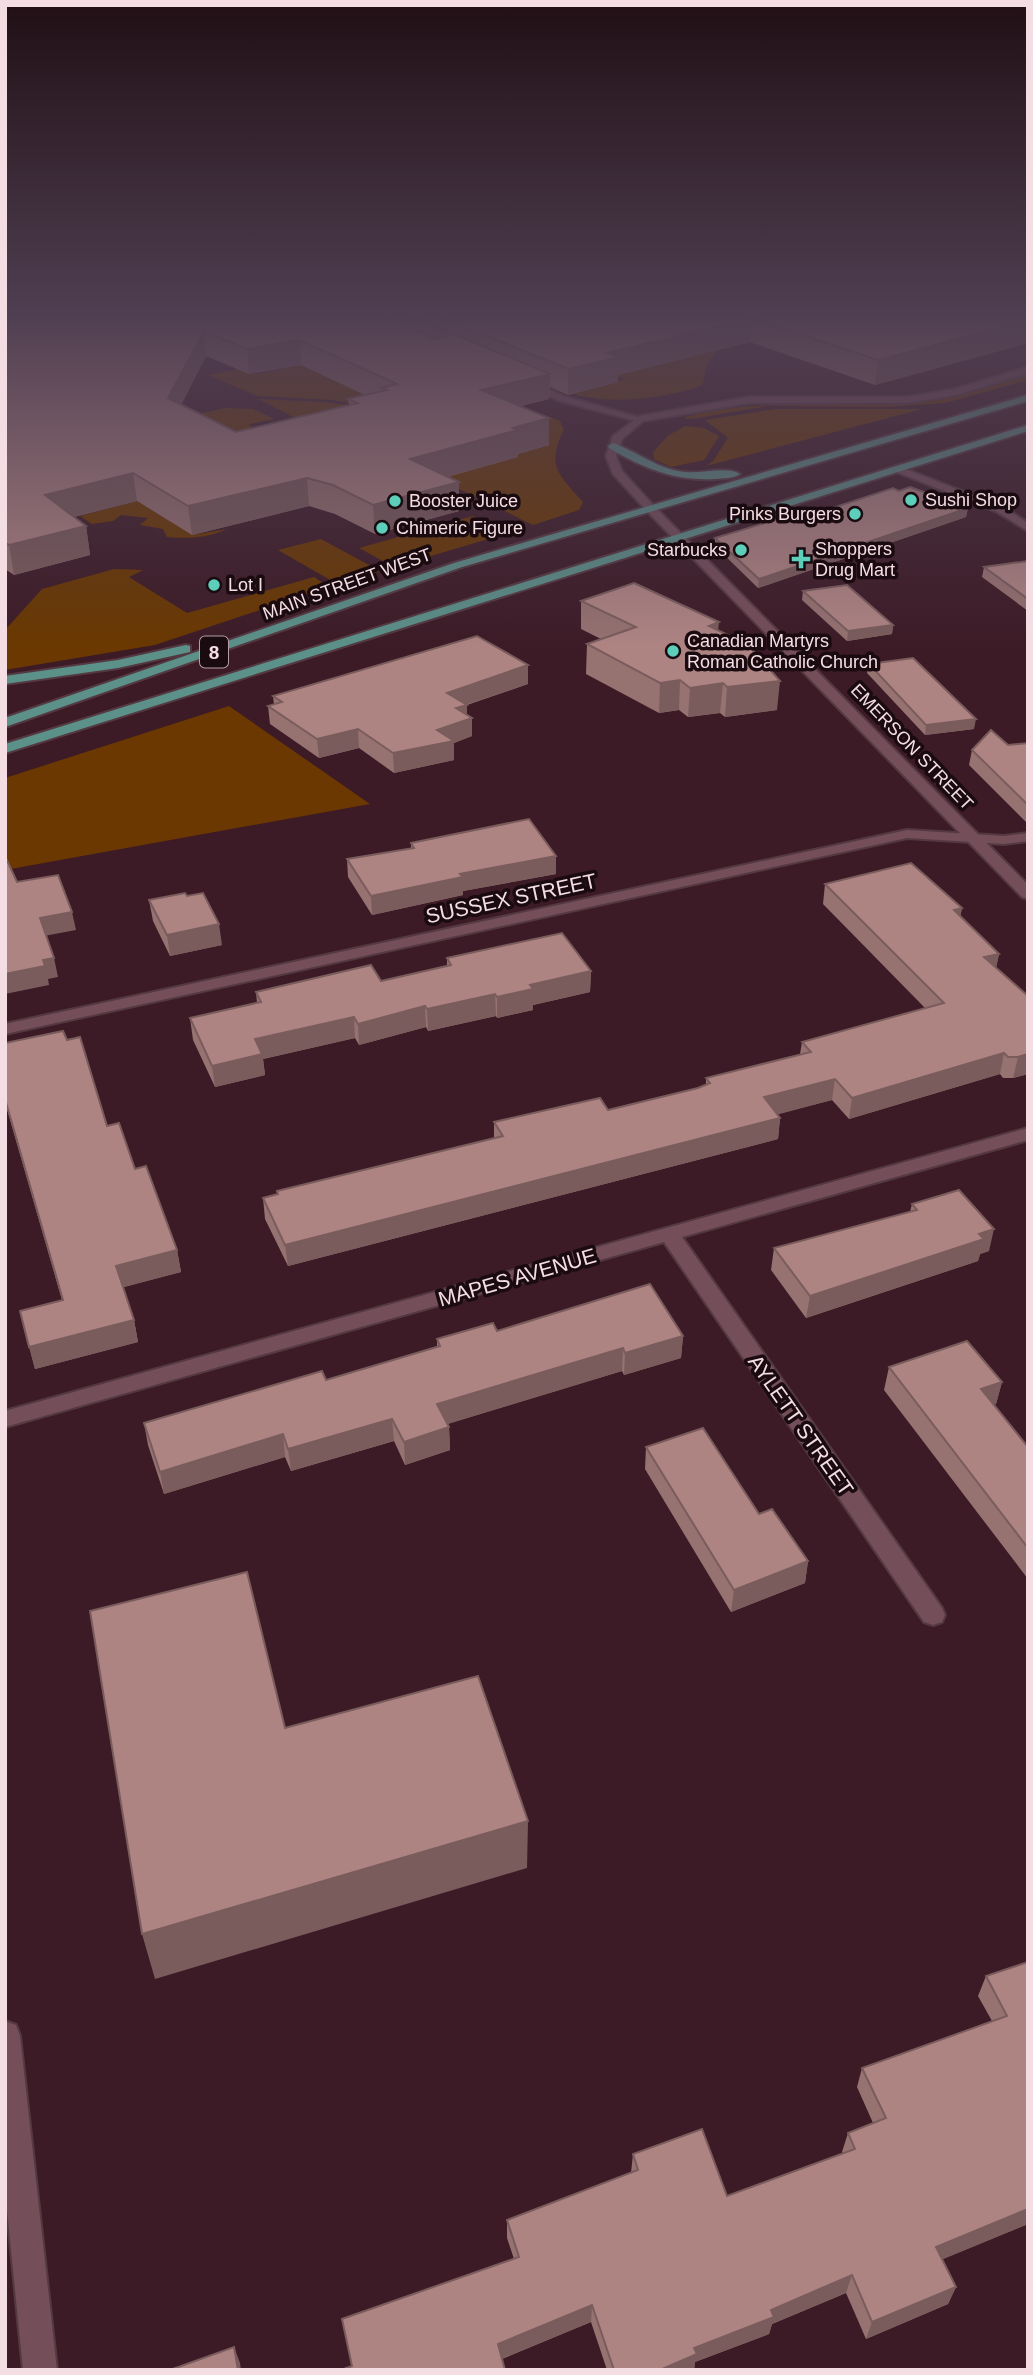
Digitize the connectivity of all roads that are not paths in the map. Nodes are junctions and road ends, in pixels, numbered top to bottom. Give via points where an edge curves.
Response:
1 (622, 427) edge
2 (927, 427) edge
3 (627, 428) joint
4 (1028, 428) edge
5 (613, 446) junction
6 (784, 468) junction
7 (898, 469) junction
8 (650, 508) junction
9 (1028, 528) edge
10 (679, 537) junction
11 (421, 577) junction
12 (5, 680) edge
13 (5, 723) edge
14 (5, 749) edge
15 (1028, 837) edge
16 (974, 838) junction
17 (1028, 894) edge
18 (5, 1029) edge
19 (1028, 1134) edge
20 (669, 1234) junction
21 (5, 1419) edge
22 (933, 1615) dead end
23 (5, 2036) edge
24 (40, 2370) edge

1 - 3 street
2 - 6 main road, MAIN STREET WEST / 8
3 - 5 street
4 - 7 main road, 8
5 - 6 main road via 654,470 680,476
5 - 8 street, EMERSON STREET via 617,472
6 - 8 main road, MAIN STREET WEST / 8
7 - 9 street via 1001,510
7 - 10 main road, 8
8 - 10 street, EMERSON STREET
8 - 11 main road, MAIN STREET WEST / 8
10 - 14 main road, 8
10 - 16 street, EMERSON STREET
11 - 12 main road via 167,654
11 - 13 main road, MAIN STREET WEST / 8
15 - 16 street, SUSSEX STREET
16 - 17 street, EMERSON STREET
16 - 18 street, SUSSEX STREET via 907,834
19 - 20 street, MAPES AVENUE
20 - 21 street, MAPES AVENUE
20 - 22 street, AYLETT STREET
23 - 24 street

